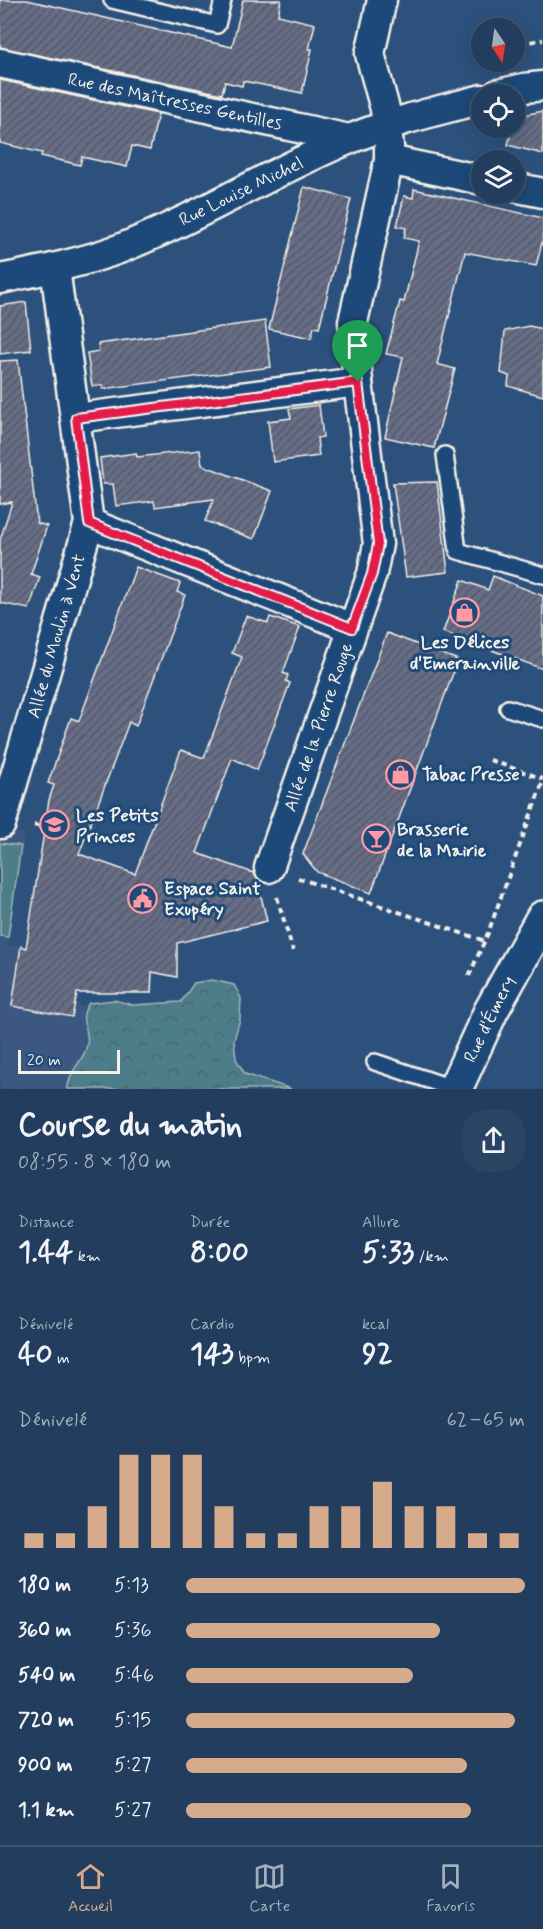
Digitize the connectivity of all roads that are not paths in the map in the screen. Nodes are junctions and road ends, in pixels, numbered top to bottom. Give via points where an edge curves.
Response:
1 (112, 0) edge
2 (223, 0) edge
3 (382, 0) edge
4 (0, 63) edge
5 (543, 86) edge
6 (525, 88) edge
7 (471, 102) edge
8 (387, 125) junction
9 (349, 139) junction
10 (389, 160) junction
11 (471, 178) edge
12 (525, 189) edge
13 (543, 193) edge
14 (56, 268) junction
15 (0, 279) edge
16 (358, 382) junction
17 (76, 418) junction
18 (445, 455) dead end
19 (89, 523) junction
20 (543, 574) edge
21 (352, 628) junction
22 (508, 708) dead end
23 (543, 719) edge
24 (1, 824) edge
25 (269, 868) road end
26 (543, 918) edge
27 (375, 1062) dead end
28 (459, 1088) edge

1 - 2 lane via 217,25
3 - 8 street, Allée de la Pierre Rouge via 370,54
4 - 9 street, Rue des Maîtresses Gentilles
5 - 6 street
7 - 8 street, Rue Louise Michel
8 - 9 street, Rue Louise Michel
8 - 10 street, Allée de la Pierre Rouge
9 - 14 street, Rue Louise Michel via 159,231 118,249
10 - 11 street
10 - 16 street, Allée de la Pierre Rouge via 353,322
12 - 13 street
14 - 15 street, Rue Louise Michel
14 - 17 street, Allée du Moulin à Vent
16 - 17 street
16 - 21 street, Allée de la Pierre Rouge via 378,544 372,574
17 - 19 street, Allée du Moulin à Vent
18 - 20 lane via 458,551
19 - 21 street
19 - 24 street, Allée du Moulin à Vent
21 - 25 street, Allée de la Pierre Rouge
22 - 23 lane
26 - 28 main road, Rue d'Émery via 491,1011
27 - 28 lane

